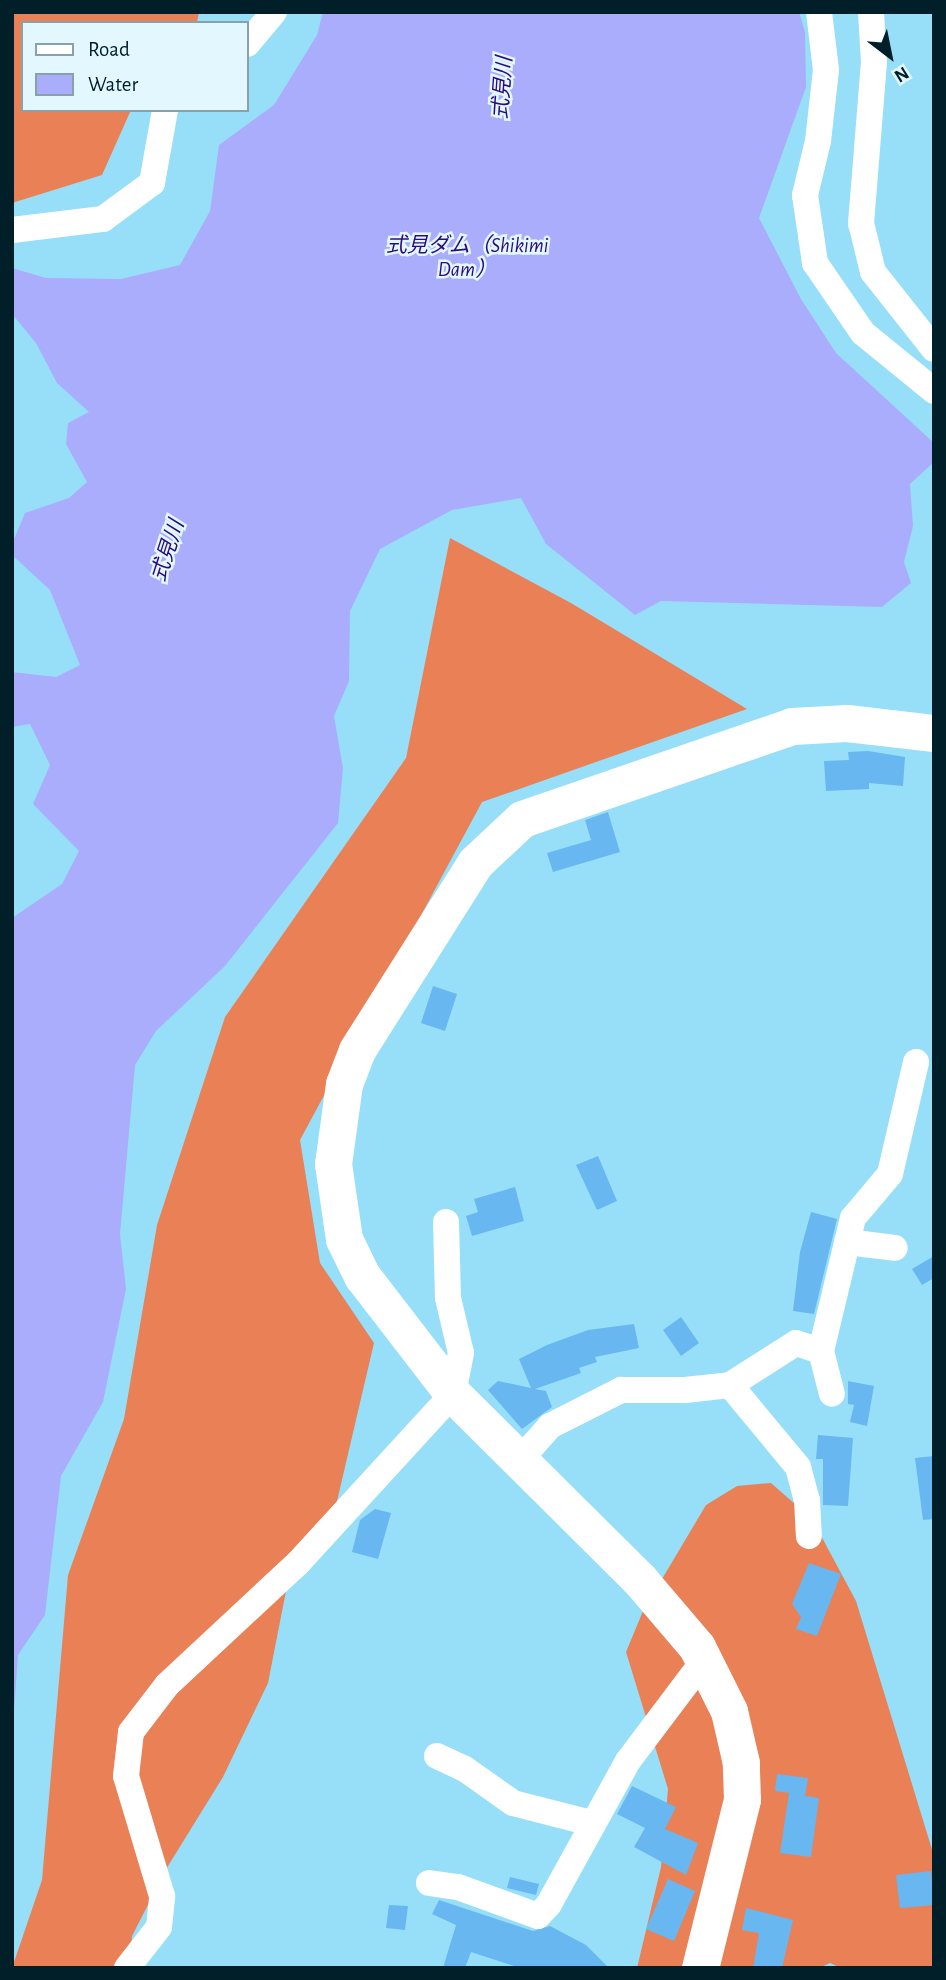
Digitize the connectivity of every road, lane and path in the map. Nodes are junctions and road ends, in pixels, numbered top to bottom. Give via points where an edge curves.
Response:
1 (274, 12) edge
2 (820, 12) edge
3 (871, 12) edge
4 (248, 43) edge
5 (165, 112) edge
6 (12, 230) edge
7 (934, 349) edge
8 (934, 391) edge
9 (934, 733) edge
10 (916, 1062) dead end
11 (446, 1222) dead end
12 (847, 1242) junction
13 (895, 1248) dead end
14 (821, 1351) junction
15 (730, 1385) junction
16 (453, 1394) junction
17 (832, 1394) dead end
18 (519, 1461) junction
19 (809, 1536) dead end
20 (704, 1660) junction
21 (437, 1756) dead end
22 (591, 1823) junction
23 (429, 1883) dead end
24 (127, 1968) edge
25 (700, 1968) edge

1 - 4 street
2 - 8 street via 826,70 818,141 805,195 815,264 863,333
3 - 7 street via 874,62 861,223 873,272
5 - 6 street via 152,183 103,219
9 - 16 street via 847,723 792,726 522,819 475,863 358,1050 344,1084 332,1164 344,1239 362,1276
10 - 12 street via 890,1174 853,1217
11 - 16 street via 448,1298 461,1353
12 - 13 street
12 - 14 street
14 - 15 street via 796,1343
14 - 17 street
15 - 18 street via 621,1390 550,1426
15 - 19 street via 799,1467
16 - 18 street
16 - 24 street via 298,1563 167,1685 131,1732 126,1776 162,1896 159,1927
18 - 20 street via 640,1580
20 - 22 street via 628,1761
20 - 25 street via 729,1711 741,1763 742,1800
21 - 22 street via 465,1769 513,1803
22 - 23 street via 550,1904 538,1916 458,1887

